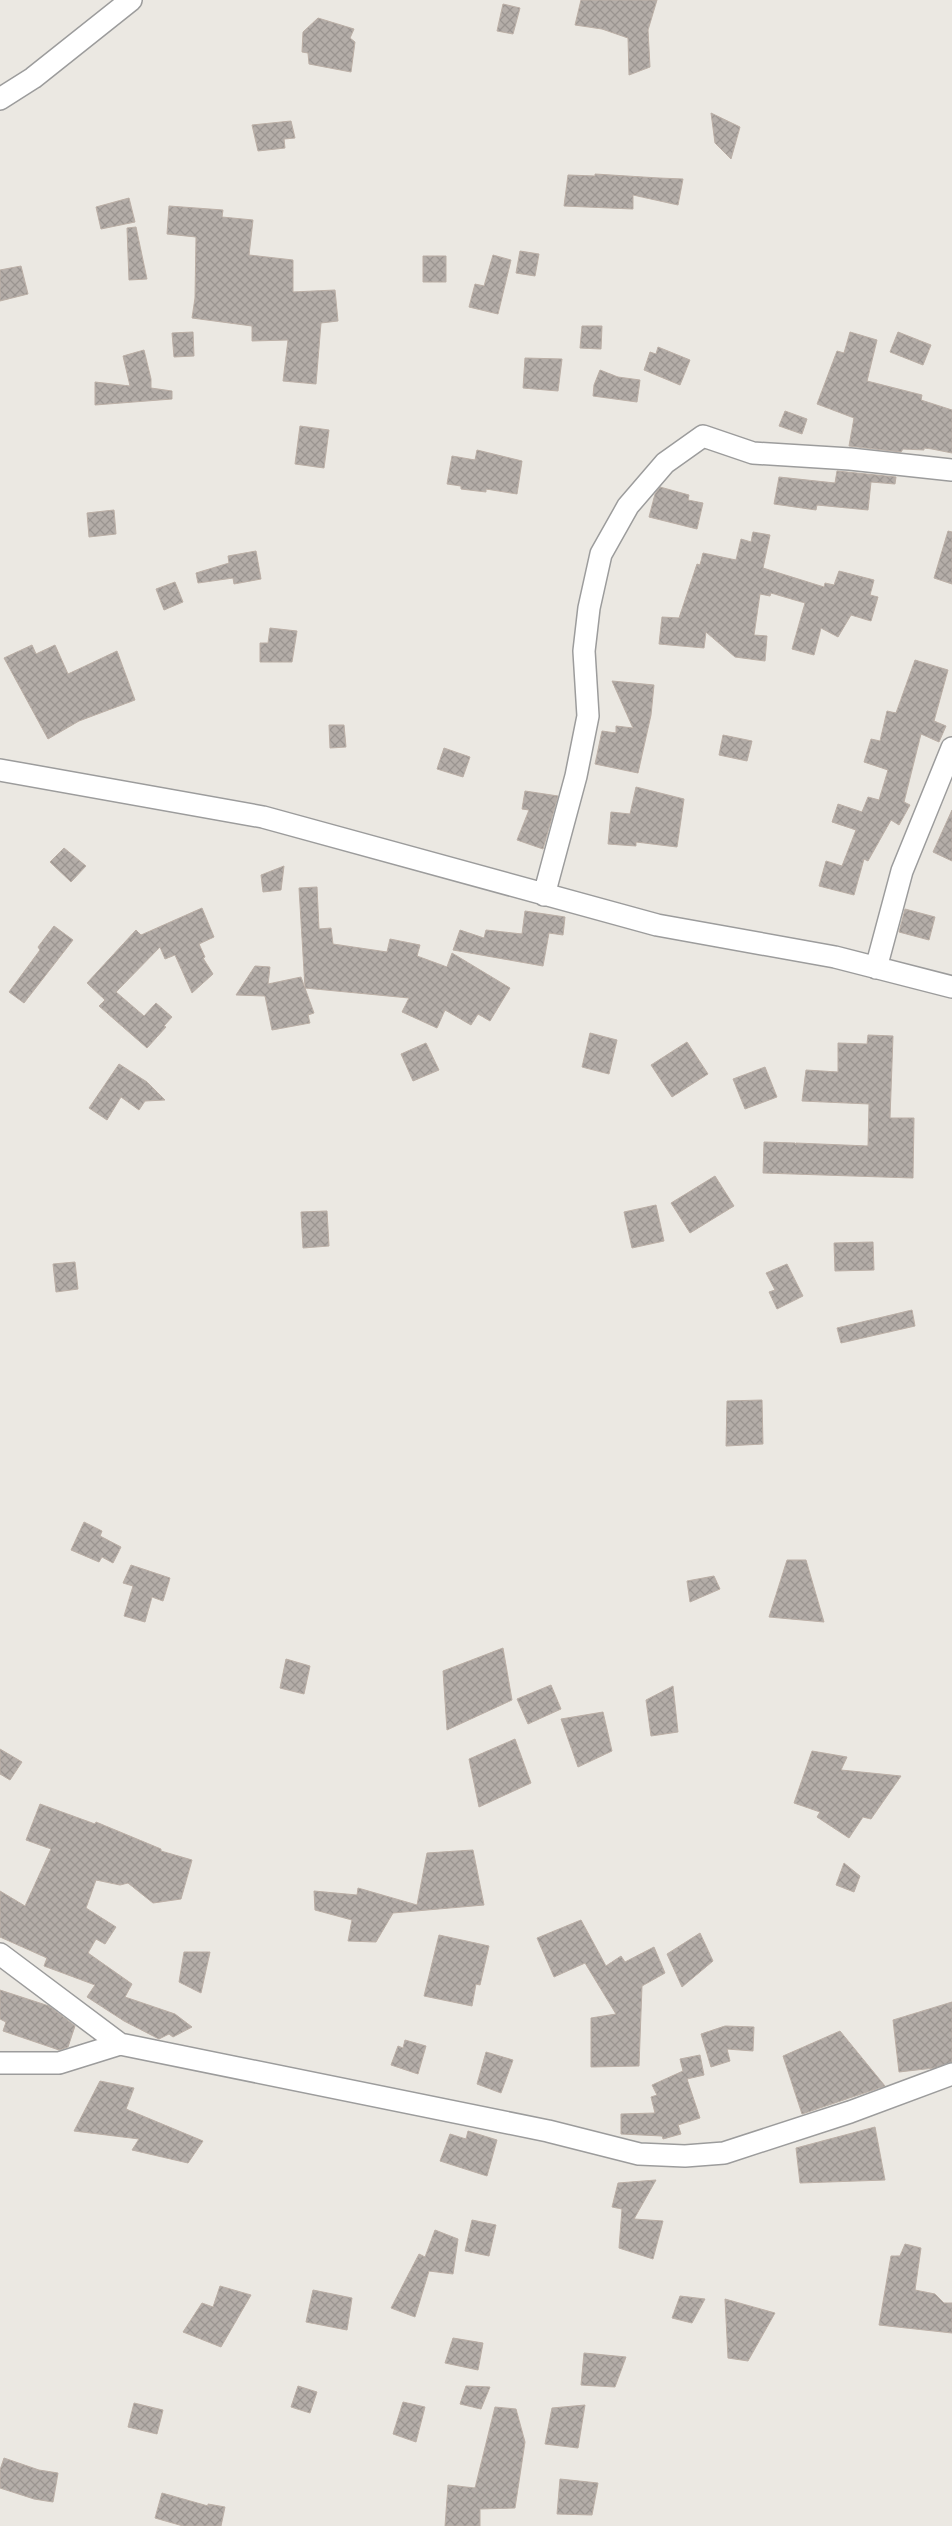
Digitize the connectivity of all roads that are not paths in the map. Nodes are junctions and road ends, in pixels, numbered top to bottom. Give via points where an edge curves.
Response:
1 (131, 0) edge
2 (0, 99) edge
3 (952, 470) edge
4 (952, 748) edge
5 (0, 770) edge
6 (544, 894) junction
7 (876, 968) junction
8 (952, 987) edge
9 (0, 1954) edge
10 (120, 2044) junction
11 (0, 2063) edge
12 (952, 2074) edge

1 - 2 street via 33,78
3 - 6 street via 754,453 703,436 665,463 628,506 601,554 584,651 588,716 576,776
4 - 7 street via 902,871
5 - 6 street via 263,817
6 - 7 street via 658,925
7 - 8 street
9 - 10 street
10 - 11 street via 59,2063
10 - 12 street via 548,2131 648,2155 724,2153 850,2112

